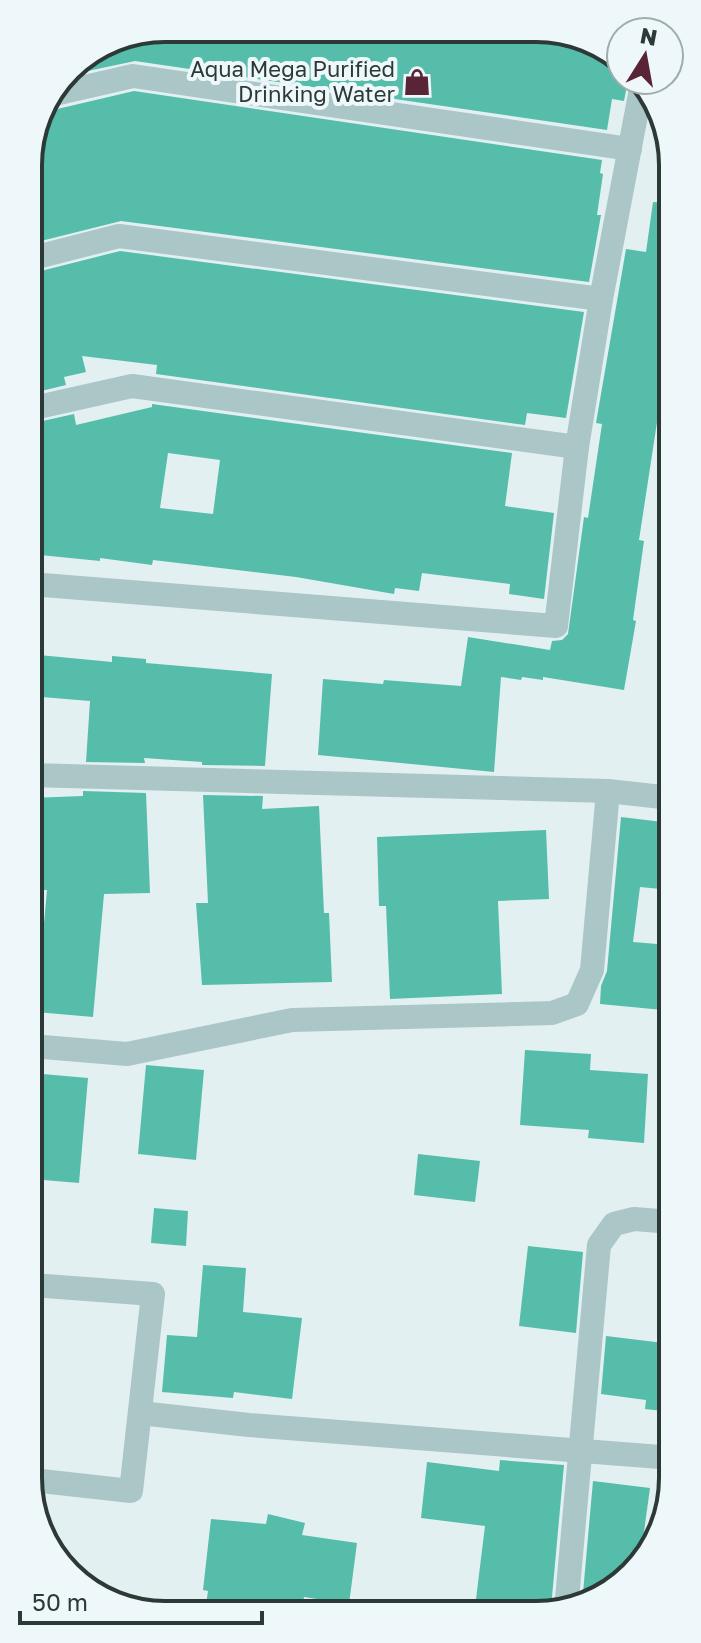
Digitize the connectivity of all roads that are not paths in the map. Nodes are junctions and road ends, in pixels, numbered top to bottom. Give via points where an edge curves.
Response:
1 (67, 91) edge
2 (639, 100) edge
3 (630, 149) junction
4 (42, 256) edge
5 (601, 299) junction
6 (42, 406) edge
7 (577, 447) junction
8 (42, 585) edge
9 (42, 775) edge
10 (608, 791) junction
11 (659, 797) edge
12 (42, 1047) edge
13 (659, 1221) edge
14 (42, 1286) edge
15 (140, 1413) junction
16 (581, 1450) junction
17 (659, 1457) edge
18 (42, 1481) edge
19 (567, 1597) edge

1 - 3 street via 133,76
2 - 3 street
3 - 5 street
4 - 5 street via 119,236
5 - 7 street
6 - 7 street via 132,386
7 - 8 street via 556,626
9 - 10 street
10 - 11 street
10 - 12 street via 592,970 577,1004 552,1013 292,1020 127,1054
13 - 16 street via 614,1224 599,1245
14 - 15 street via 153,1294
15 - 16 street
15 - 18 street via 131,1491
16 - 17 street
16 - 19 street

